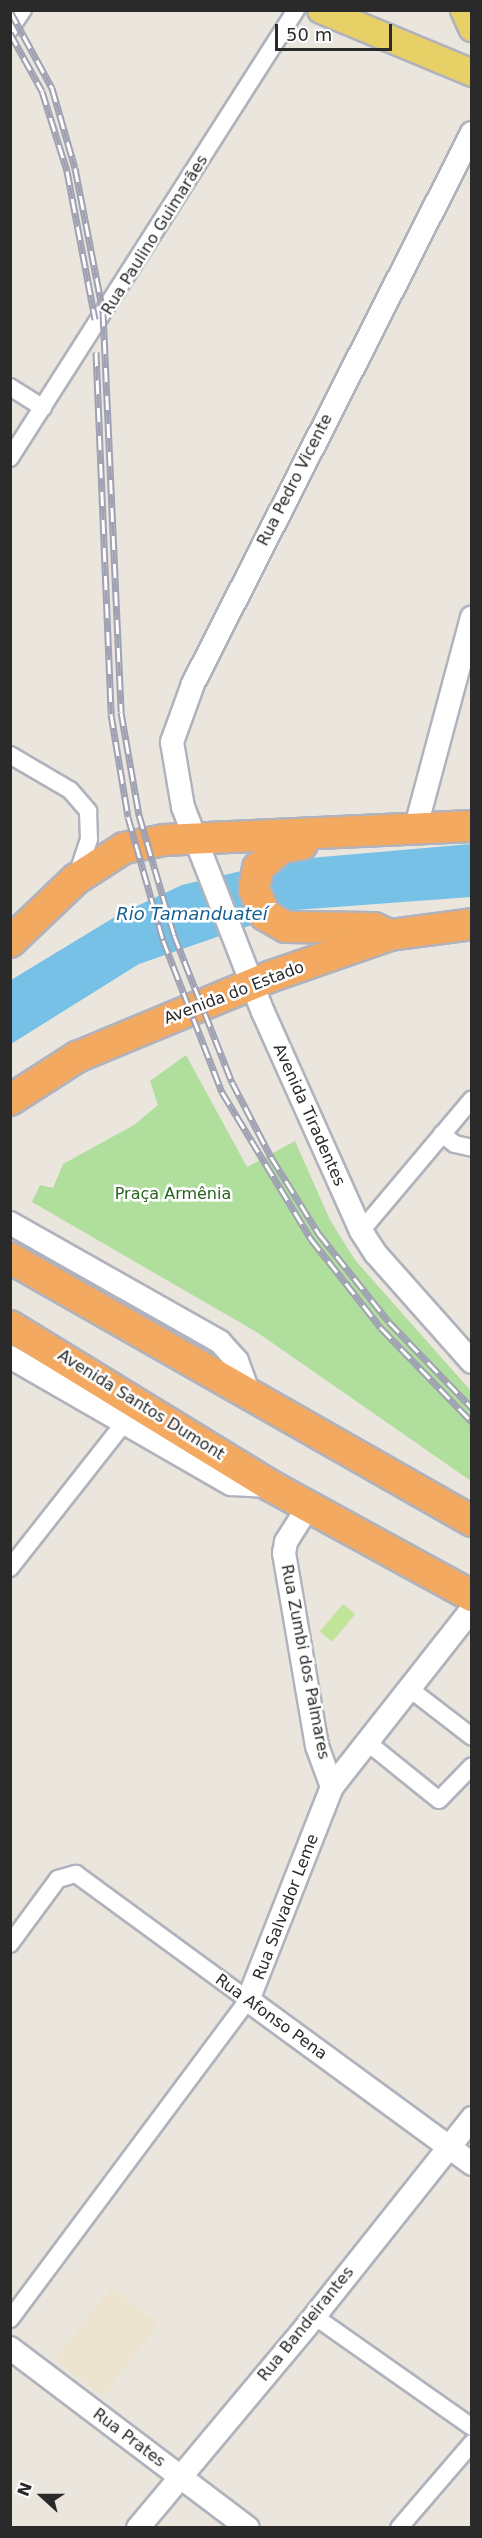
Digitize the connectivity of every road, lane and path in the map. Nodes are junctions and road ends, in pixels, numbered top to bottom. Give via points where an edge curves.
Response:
1 (23, 10) edge
2 (297, 10) edge
3 (321, 10) edge
4 (464, 10) edge
5 (471, 28) edge
6 (10, 29) edge
7 (471, 73) edge
8 (471, 133) edge
9 (10, 387) edge
10 (44, 408) junction
11 (10, 458) edge
12 (471, 617) edge
13 (10, 754) edge
14 (471, 826) edge
15 (415, 830) junction
16 (327, 834) junction
17 (195, 839) junction
18 (76, 879) junction
19 (471, 924) edge
20 (390, 935) junction
21 (10, 942) edge
22 (252, 986) junction
23 (471, 1099) edge
24 (10, 1100) edge
25 (442, 1134) junction
26 (471, 1148) edge
27 (10, 1223) edge
28 (361, 1231) junction
29 (10, 1258) edge
30 (10, 1326) edge
31 (10, 1357) edge
32 (471, 1362) edge
33 (250, 1396) junction
34 (125, 1422) junction
35 (271, 1486) junction
36 (308, 1507) junction
37 (471, 1521) edge
38 (10, 1568) edge
39 (471, 1596) edge
40 (471, 1609) edge
41 (410, 1689) junction
42 (471, 1737) edge
43 (367, 1742) junction
44 (471, 1766) edge
45 (332, 1787) junction
46 (10, 1944) edge
47 (248, 2000) junction
48 (471, 2118) edge
49 (450, 2148) junction
50 (471, 2164) edge
51 (314, 2316) junction
52 (10, 2319) edge
53 (10, 2348) edge
54 (471, 2427) edge
55 (471, 2442) edge
56 (182, 2477) junction
57 (138, 2528) edge
58 (248, 2528) edge
59 (399, 2528) edge

1 - 6 street
2 - 10 street, Rua Paulino Guimarães
3 - 7 main road
4 - 5 main road
8 - 17 street, Rua Pedro Vicente via 180,712 172,742 173,759 183,807
9 - 10 street
10 - 11 street, Rua Paulino Guimarães
12 - 15 street
13 - 18 street via 70,790 88,811 89,839
14 - 15 highway
15 - 16 highway
16 - 17 highway
16 - 20 highway via 321,841 280,848 258,868 255,896 265,915 279,925 295,929 374,928
17 - 18 highway via 124,848
17 - 22 street, Avenida Tiradentes
18 - 21 highway
19 - 20 highway, Avenida do Estado
20 - 22 highway, Avenida do Estado
22 - 24 highway, Avenida do Estado via 77,1057
22 - 28 street, Avenida Tiradentes
23 - 25 street
25 - 26 street via 455,1144
25 - 28 street
27 - 33 street via 220,1342 237,1361
28 - 32 street, Avenida Tiradentes via 376,1254
29 - 33 highway
30 - 35 highway, Avenida Santos Dumont
31 - 34 street, Avenida Santos Dumont
33 - 37 highway
34 - 35 street, Avenida Santos Dumont via 231,1484
34 - 38 street
35 - 36 highway, Avenida Santos Dumont
36 - 39 highway, Avenida Santos Dumont
36 - 45 street, Rua Zumbi dos Palmares via 286,1542 284,1553 317,1746
40 - 41 street, Rua Salvador Leme
41 - 42 street
41 - 43 street, Rua Salvador Leme
43 - 44 street via 439,1800
43 - 45 street, Rua Salvador Leme
45 - 47 street, Rua Salvador Leme via 260,1980
46 - 47 street, Rua Afonso Pena via 58,1879 70,1873 82,1876
47 - 49 street, Rua Afonso Pena
47 - 52 street, Rua Salvador Leme
48 - 49 street, Rua Bandeirantes
49 - 50 street, Rua Afonso Pena
49 - 51 street, Rua Bandeirantes
51 - 54 street
51 - 56 street, Rua Bandeirantes
53 - 56 street, Rua Prates
55 - 59 street
56 - 57 street, Rua Bandeirantes
56 - 58 street, Rua Prates

